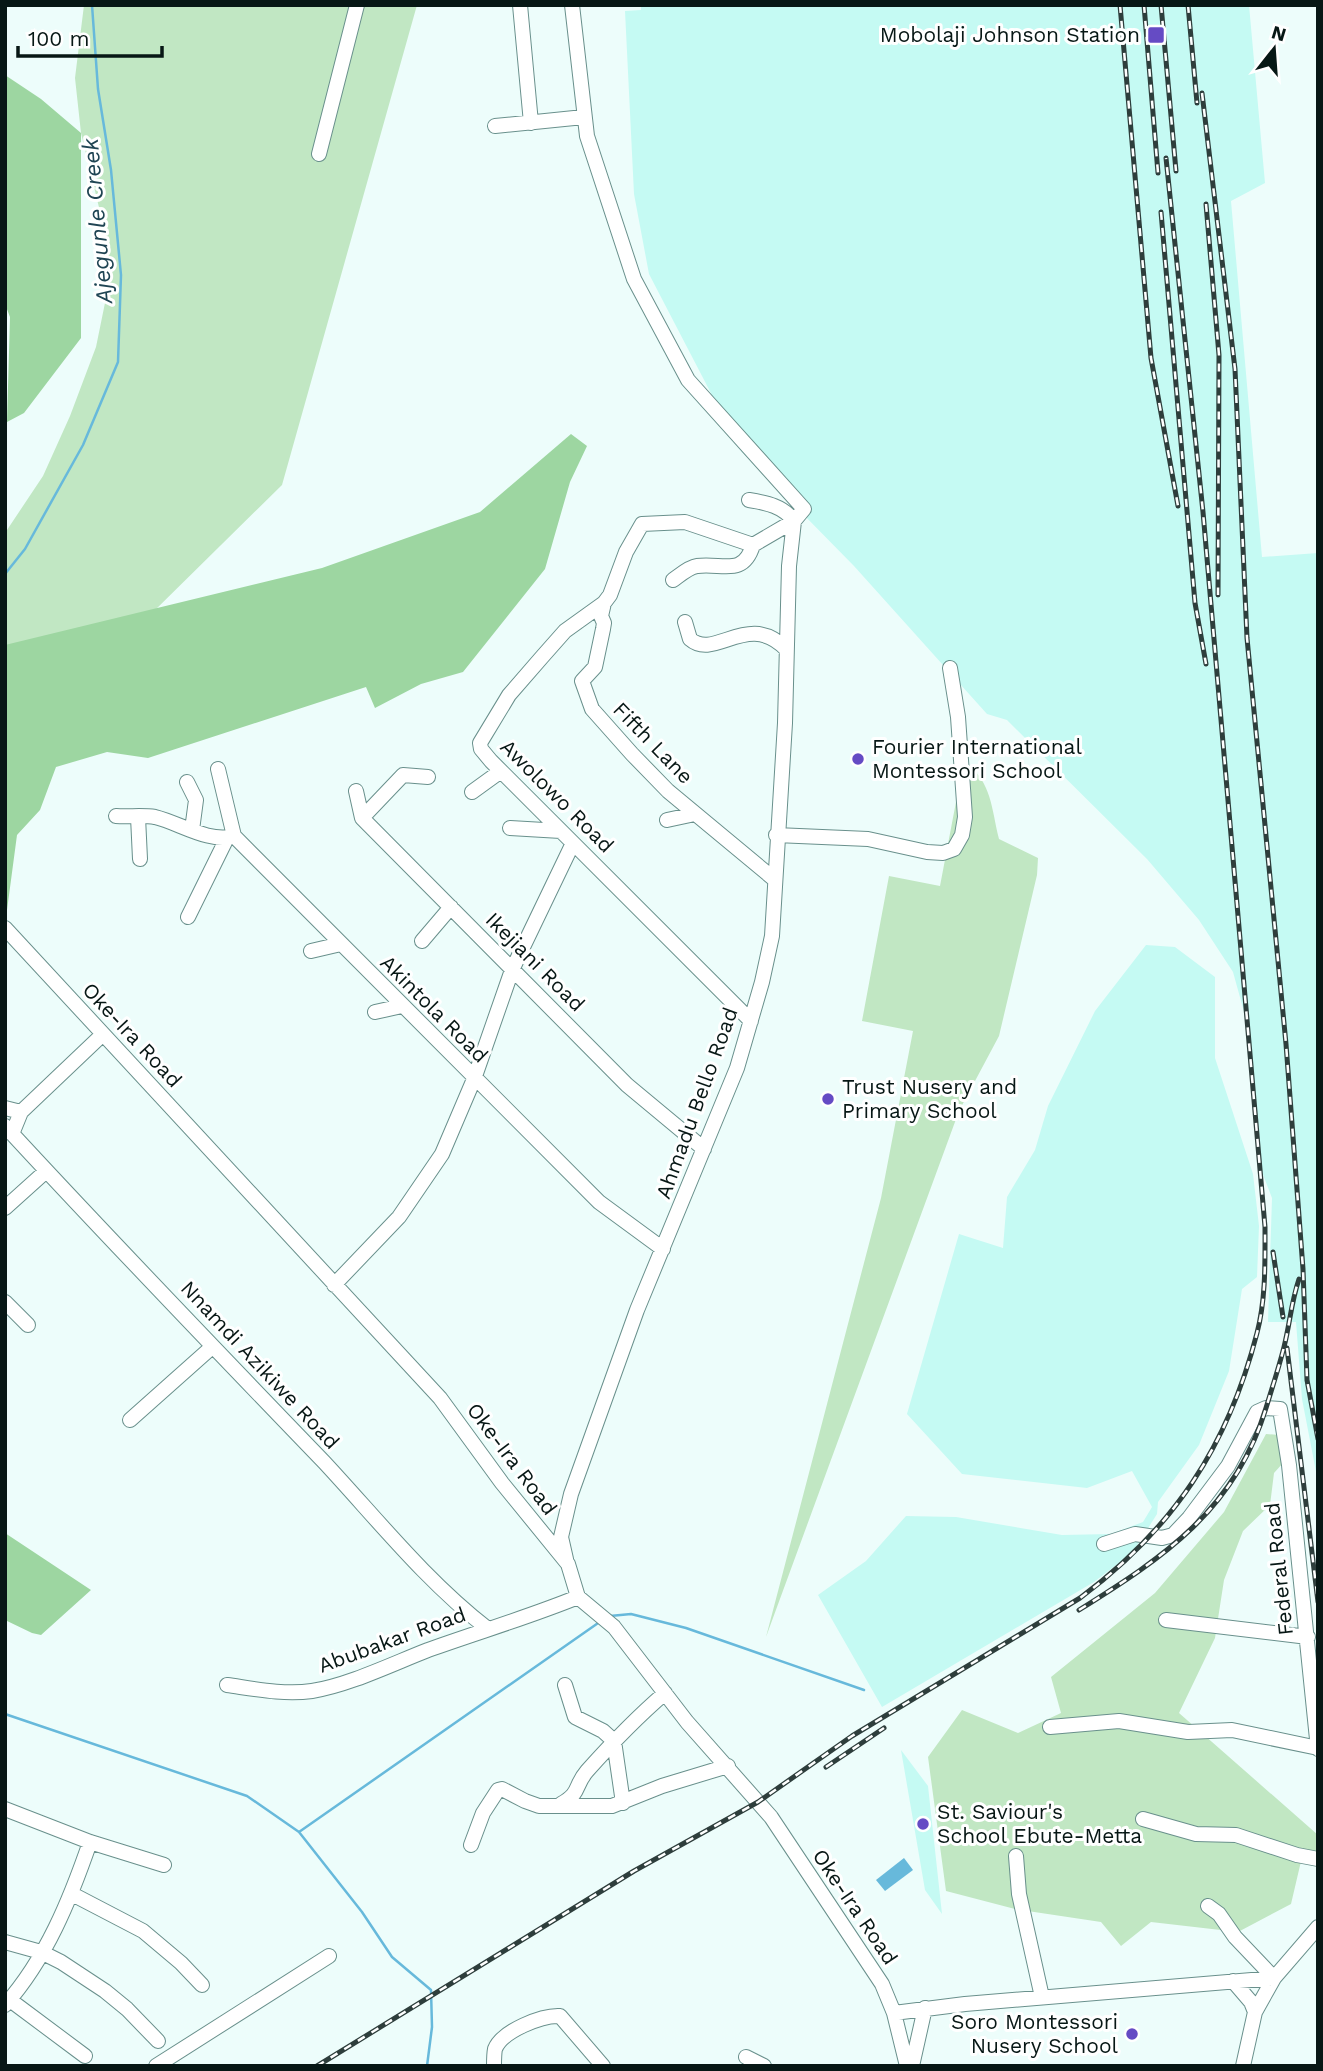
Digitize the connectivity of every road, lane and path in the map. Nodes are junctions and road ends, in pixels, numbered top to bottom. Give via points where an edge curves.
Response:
1 (358, 5) edge
2 (520, 5) edge
3 (572, 5) edge
4 (584, 117) junction
5 (531, 123) junction
6 (495, 126) dead end
7 (319, 154) dead end
8 (749, 500) dead end
9 (793, 522) junction
10 (753, 545) junction
11 (673, 580) dead end
12 (604, 603) junction
13 (685, 622) dead end
14 (786, 649) junction
15 (950, 668) dead end
16 (218, 769) dead end
17 (501, 771) junction
18 (428, 777) dead end
19 (187, 782) dead end
20 (356, 792) dead end
21 (472, 792) dead end
22 (695, 814) junction
23 (116, 816) dead end
24 (138, 817) junction
25 (362, 818) junction
26 (667, 820) dead end
27 (510, 828) dead end
28 (192, 830) junction
29 (561, 831) junction
30 (776, 835) junction
31 (231, 837) junction
32 (573, 843) junction
33 (140, 859) dead end
34 (774, 879) junction
35 (451, 907) junction
36 (188, 917) dead end
37 (5, 928) edge
38 (422, 942) dead end
39 (341, 944) junction
40 (311, 951) dead end
41 (512, 970) junction
42 (402, 1006) junction
43 (375, 1012) dead end
44 (751, 1021) junction
45 (102, 1035) junction
46 (474, 1079) junction
47 (5, 1108) edge
48 (21, 1112) junction
49 (9, 1130) edge
50 (704, 1149) junction
51 (46, 1172) junction
52 (5, 1208) edge
53 (663, 1249) junction
54 (334, 1285) junction
55 (5, 1302) edge
56 (27, 1325) dead end
57 (212, 1347) junction
58 (130, 1420) dead end
59 (1104, 1544) dead end
60 (568, 1564) junction
61 (578, 1597) junction
62 (1166, 1620) dead end
63 (488, 1629) junction
64 (1308, 1637) junction
65 (227, 1685) dead end
66 (565, 1685) dead end
67 (665, 1693) junction
68 (1050, 1727) dead end
69 (614, 1741) junction
70 (1318, 1748) edge
71 (728, 1766) junction
72 (623, 1803) junction
73 (560, 1805) junction
74 (5, 1809) edge
75 (1143, 1819) dead end
76 (90, 1842) junction
77 (471, 1845) dead end
78 (1016, 1856) dead end
79 (1318, 1859) edge
80 (164, 1865) dead end
81 (72, 1894) junction
82 (1208, 1906) dead end
83 (1318, 1927) edge
84 (5, 1942) edge
85 (41, 1952) junction
86 (329, 1956) dead end
87 (1274, 1978) junction
88 (1233, 1981) junction
89 (202, 1985) dead end
90 (1042, 1997) junction
91 (8, 2003) edge
92 (925, 2008) junction
93 (1255, 2012) junction
94 (894, 2013) junction
95 (158, 2041) dead end
96 (85, 2056) dead end
97 (746, 2057) dead end
98 (156, 2066) edge
99 (494, 2066) edge
100 (603, 2066) edge
101 (764, 2066) edge
102 (910, 2066) edge
103 (1243, 2066) edge

1 - 7 street
2 - 5 street
3 - 4 street
4 - 5 street
4 - 9 street via 592,155 634,279 696,389 804,509
5 - 6 street
8 - 9 street via 779,508
9 - 10 street
9 - 14 street, Ahmadu Bello Road
10 - 11 street via 738,565 698,566
10 - 12 street, Awolowo Road via 685,522 642,524
12 - 17 street, Awolowo Road via 565,631 509,695 481,738 481,749
12 - 22 street, Fifth Lane via 595,667 582,681 592,709
13 - 14 street via 690,639 701,645 756,633
14 - 30 street, Ahmadu Bello Road
15 - 30 street via 965,817 954,849 927,852 868,839
16 - 31 street
17 - 21 street
17 - 29 street, Awolowo Road
18 - 25 street via 403,775
19 - 28 street via 196,800
20 - 25 street
22 - 26 street
22 - 34 street, Fifth Lane
23 - 24 street
24 - 28 street via 153,817
24 - 33 street
25 - 35 street, Ikejiani Road
27 - 29 street
28 - 31 street
29 - 32 street, Awolowo Road
30 - 34 street, Ahmadu Bello Road
31 - 36 street
31 - 39 street, Akintola Road
32 - 41 street
32 - 44 street, Awolowo Road
34 - 44 street, Ahmadu Bello Road via 772,936
35 - 38 street
35 - 41 street, Ikejiani Road
37 - 45 street, Oke-Ira Road
39 - 40 street
39 - 42 street, Akintola Road
41 - 46 street
41 - 50 street, Ikejiani Road via 627,1085
42 - 43 street
42 - 46 street, Akintola Road
44 - 50 street, Ahmadu Bello Road
45 - 48 street
45 - 54 street, Oke-Ira Road
46 - 53 street, Akintola Road via 599,1202
46 - 54 street via 442,1154 421,1186 399,1217
47 - 48 street
48 - 49 street
49 - 51 street, Nnamdi Azikiwe Road
50 - 53 street, Ahmadu Bello Road
51 - 52 street
51 - 57 street, Nnamdi Azikiwe Road
53 - 60 street, Ahmadu Bello Road via 570,1494 561,1537
54 - 60 street, Oke-Ira Road via 440,1398
55 - 56 street
57 - 58 street
57 - 63 street, Nnamdi Azikiwe Road via 455,1604
59 - 64 street, Federal Road via 1135,1534 1173,1535 1228,1466 1257,1412 1280,1409
60 - 61 street, Oke-Ira Road
61 - 63 street
61 - 67 street, Oke-Ira Road via 614,1627
62 - 64 street
63 - 65 street, Abubakar Road via 313,1691 283,1693
64 - 70 street, Federal Road
66 - 69 street via 575,1717
67 - 69 street
67 - 71 street, Oke-Ira Road
68 - 70 street via 1119,1721 1188,1732 1232,1730
69 - 72 street
69 - 73 street via 584,1775 574,1797
71 - 72 street
71 - 94 street, Oke-Ira Road via 771,1817 869,1962
72 - 73 street
73 - 77 street via 539,1806 502,1788 483,1813
74 - 76 street
75 - 79 street via 1196,1834 1236,1835
76 - 80 street
76 - 81 street
78 - 90 street
81 - 85 street
81 - 89 street via 143,1931
82 - 87 street
83 - 87 street
84 - 85 street
85 - 91 street
85 - 95 street via 105,1991
86 - 98 street
87 - 88 street
87 - 93 street
88 - 90 street
88 - 93 street
90 - 92 street
91 - 96 street
92 - 94 street
92 - 102 street
93 - 103 street
94 - 102 street, Oke-Ira Road
97 - 101 street
99 - 100 street via 501,2040 550,2015 559,2016

